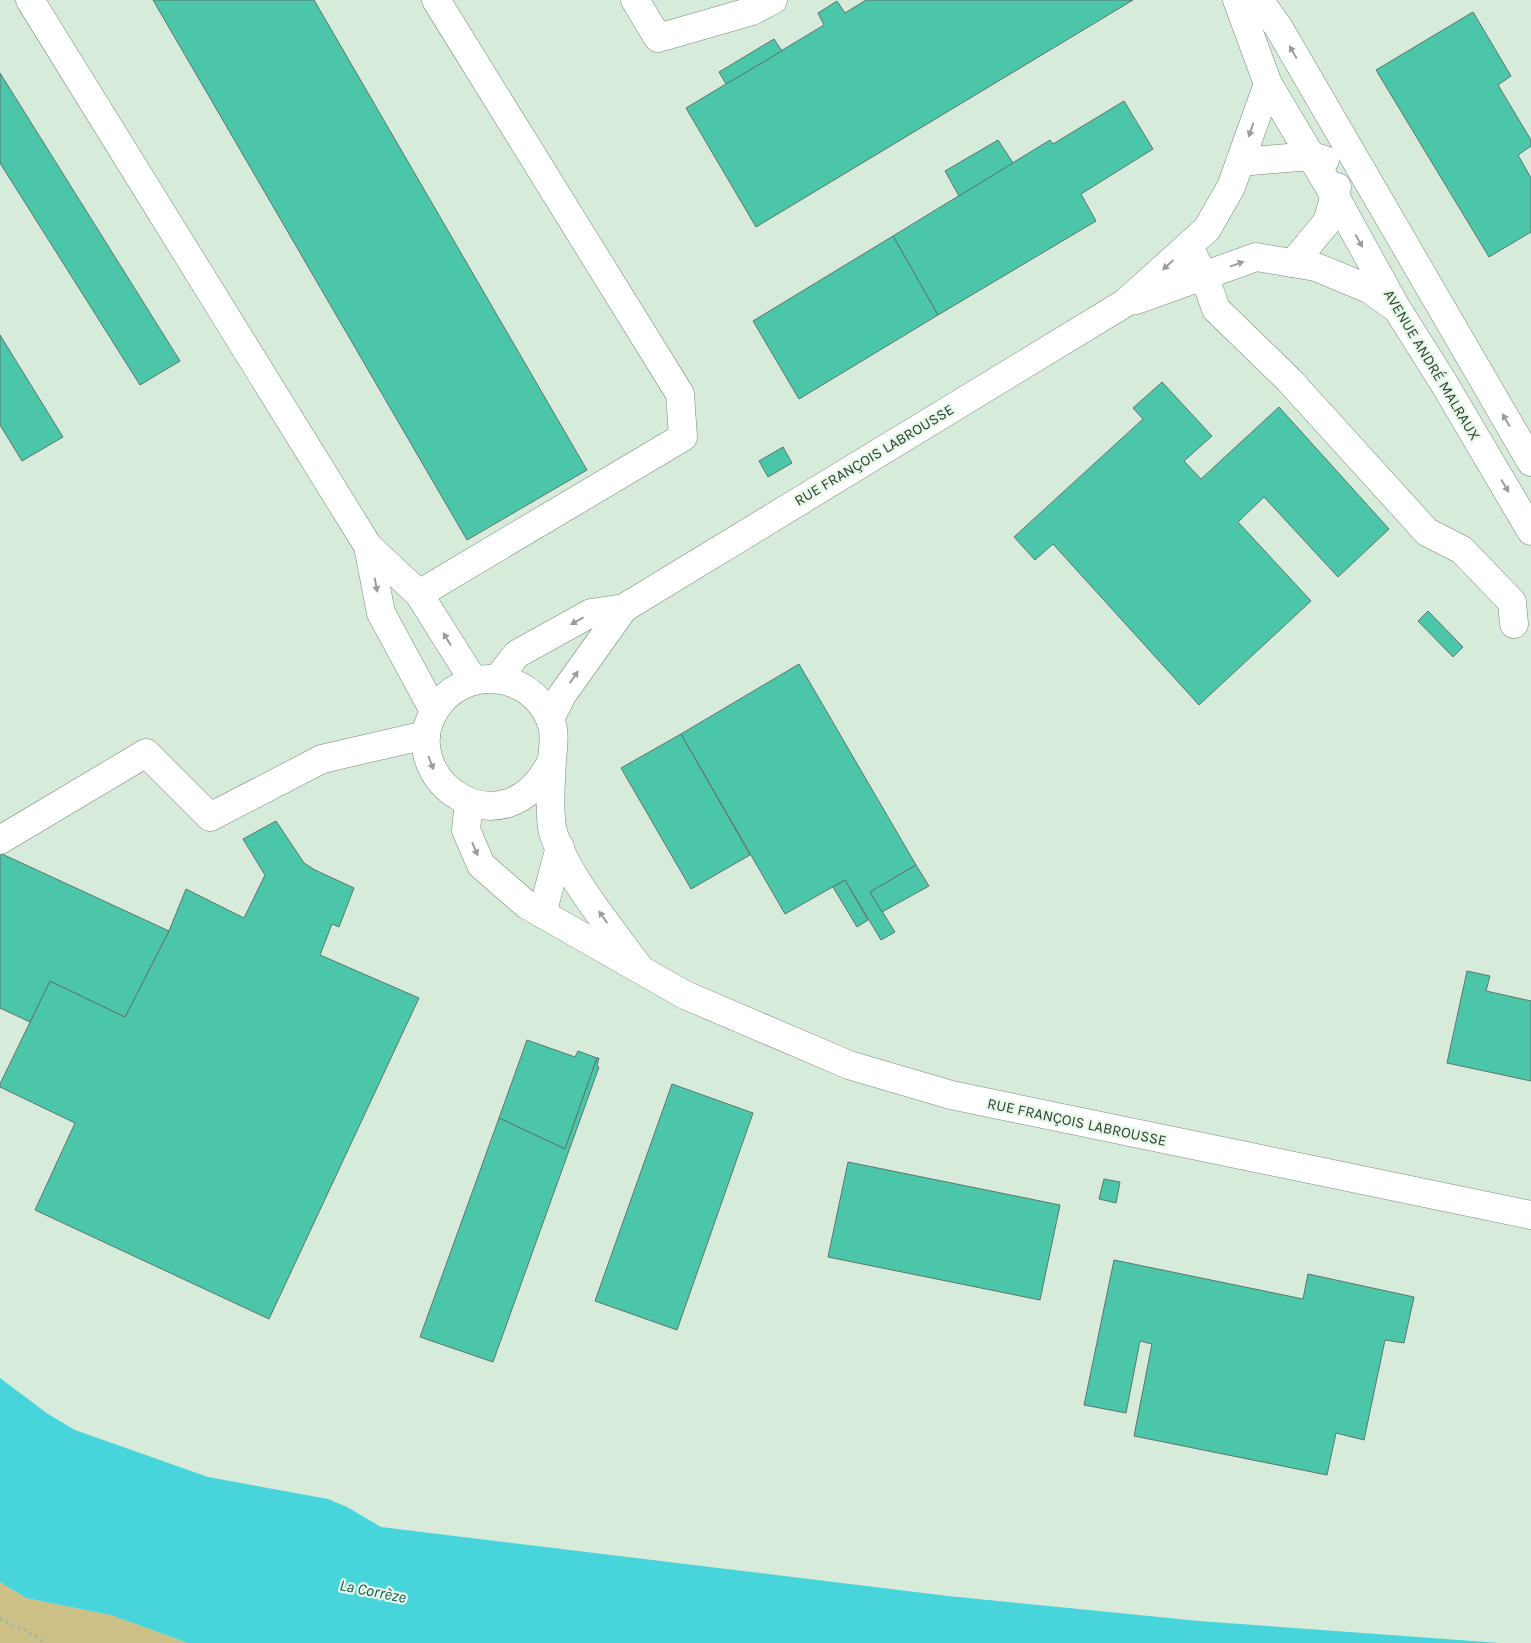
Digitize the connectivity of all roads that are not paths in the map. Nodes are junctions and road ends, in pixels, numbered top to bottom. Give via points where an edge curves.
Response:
1 (30, 0) edge
2 (436, 0) edge
3 (635, 0) edge
4 (773, 0) edge
5 (1237, 0) edge
6 (1259, 0) edge
7 (1268, 84) junction
8 (1315, 89) junction
9 (1311, 156) junction
10 (1240, 162) junction
11 (1340, 166) junction
12 (1336, 198) junction
13 (1188, 246) junction
14 (1293, 263) junction
15 (1204, 275) junction
16 (1125, 303) junction
17 (1396, 307) junction
18 (1444, 312) junction
19 (1531, 462) edge
20 (1531, 531) edge
21 (368, 546) junction
22 (419, 594) junction
23 (624, 608) junction
24 (1514, 624) dead end
25 (485, 679) junction
26 (550, 719) junction
27 (430, 723) junction
28 (552, 760) junction
29 (469, 802) junction
30 (0, 840) edge
31 (560, 847) junction
32 (542, 914) junction
33 (642, 971) junction
34 (1531, 1215) edge

1 - 21 street
2 - 22 street via 680,394 683,437
3 - 4 street via 658,38 752,11
5 - 7 street, AVENUE ANDRÉ MALRAUX
8 -> 6 street, AVENUE ANDRÉ MALRAUX
7 - 9 street, AVENUE ANDRÉ MALRAUX
7 -> 10 street, RUE FRANÇOIS LABROUSSE
8 - 11 street, AVENUE ANDRÉ MALRAUX via 1322,130
8 - 18 street, AVENUE ANDRÉ MALRAUX
9 - 10 street
9 - 11 street
9 - 12 street, AVENUE ANDRÉ MALRAUX
10 - 13 street, RUE FRANÇOIS LABROUSSE via 1231,187 1207,230
11 - 12 street
11 - 18 street, AVENUE ANDRÉ MALRAUX via 1389,250
12 - 14 street via 1327,222
12 -> 17 street, AVENUE ANDRÉ MALRAUX
13 - 15 street
13 -> 16 street, RUE FRANÇOIS LABROUSSE
15 -> 14 street, RUE FRANÇOIS LABROUSSE via 1256,257
14 - 17 street, RUE FRANÇOIS LABROUSSE via 1316,267 1369,289
15 - 16 street, RUE FRANÇOIS LABROUSSE
15 - 24 street via 1216,309 1289,380 1427,532 1462,550 1512,602
16 - 23 street, RUE FRANÇOIS LABROUSSE
17 -> 20 street, AVENUE ANDRÉ MALRAUX
19 -> 18 street, AVENUE ANDRÉ MALRAUX
21 - 22 street
21 -> 27 street via 381,613
25 -> 22 street
23 -> 25 street, RUE FRANÇOIS LABROUSSE via 591,613 517,654
26 -> 23 street, RUE FRANÇOIS LABROUSSE via 562,695
25 - 26 street, RUE FRANÇOIS LABROUSSE via 520,685 538,700
25 - 27 street, RUE FRANÇOIS LABROUSSE via 450,691
26 - 28 street, RUE FRANÇOIS LABROUSSE via 554,739
27 -> 29 street, RUE FRANÇOIS LABROUSSE via 428,756 436,776 450,792
27 - 30 street via 322,759 210,817 146,753
28 - 29 street, RUE FRANÇOIS LABROUSSE via 543,779 528,794 510,803 490,806
28 - 31 street, RUE FRANÇOIS LABROUSSE via 553,830
29 -> 32 street, RUE FRANÇOIS LABROUSSE via 466,830 481,865
31 - 32 street
33 -> 31 street, RUE FRANÇOIS LABROUSSE via 572,873
32 - 33 street, RUE FRANÇOIS LABROUSSE
33 - 34 street, RUE FRANÇOIS LABROUSSE via 685,995 849,1065 951,1095

